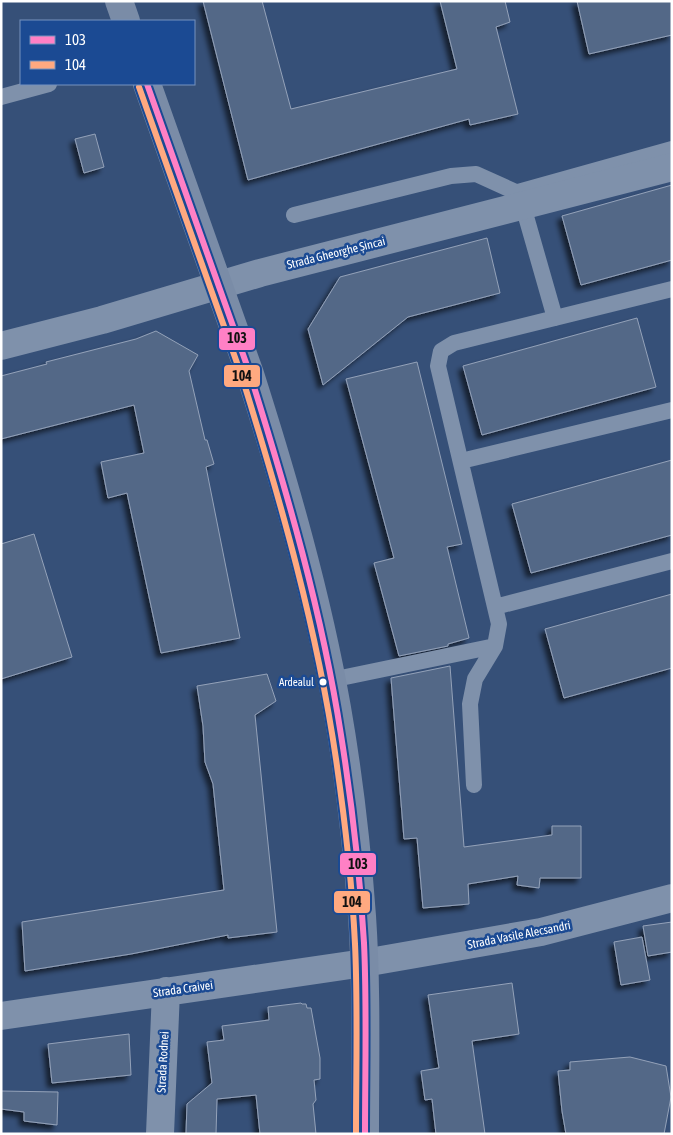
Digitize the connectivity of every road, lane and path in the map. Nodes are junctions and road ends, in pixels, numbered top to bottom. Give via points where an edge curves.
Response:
1 (119, 1) edge
2 (126, 20) edge
3 (45, 85) edge
4 (147, 85) edge
5 (1, 97) edge
6 (672, 149) edge
7 (672, 167) edge
8 (526, 200) junction
9 (294, 215) dead end
10 (218, 284) junction
11 (672, 289) edge
12 (554, 318) junction
13 (1, 346) edge
14 (672, 410) edge
15 (461, 461) junction
16 (672, 561) edge
17 (495, 607) junction
18 (495, 646) junction
19 (331, 680) junction
20 (474, 785) dead end
21 (672, 898) edge
22 (364, 963) junction
23 (166, 991) junction
24 (1, 1016) edge
25 (160, 1134) edge
26 (365, 1134) edge

1 - 2 main road
3 - 5 lane
4 - 10 main road
6 - 8 lane
7 - 8 street, Strada Gheorghe Șincai
8 - 9 lane via 476,174 451,176
8 - 10 street, Strada Gheorghe Șincai
8 - 12 lane
10 - 13 street, Strada Gheorghe Șincai via 102,320
10 - 19 main road via 250,374 293,517
11 - 12 lane
12 - 15 lane via 454,343 442,350 438,366
14 - 15 lane
15 - 17 lane
16 - 17 lane
17 - 18 lane via 499,624
18 - 19 lane
18 - 20 lane via 475,679 470,704
19 - 22 main road via 355,834
21 - 22 street, Strada Vasile Alecsandri via 541,932
22 - 23 street, Strada Craivei
22 - 26 main road
23 - 24 street, Strada Craivei
23 - 25 street, Strada Rodnei

